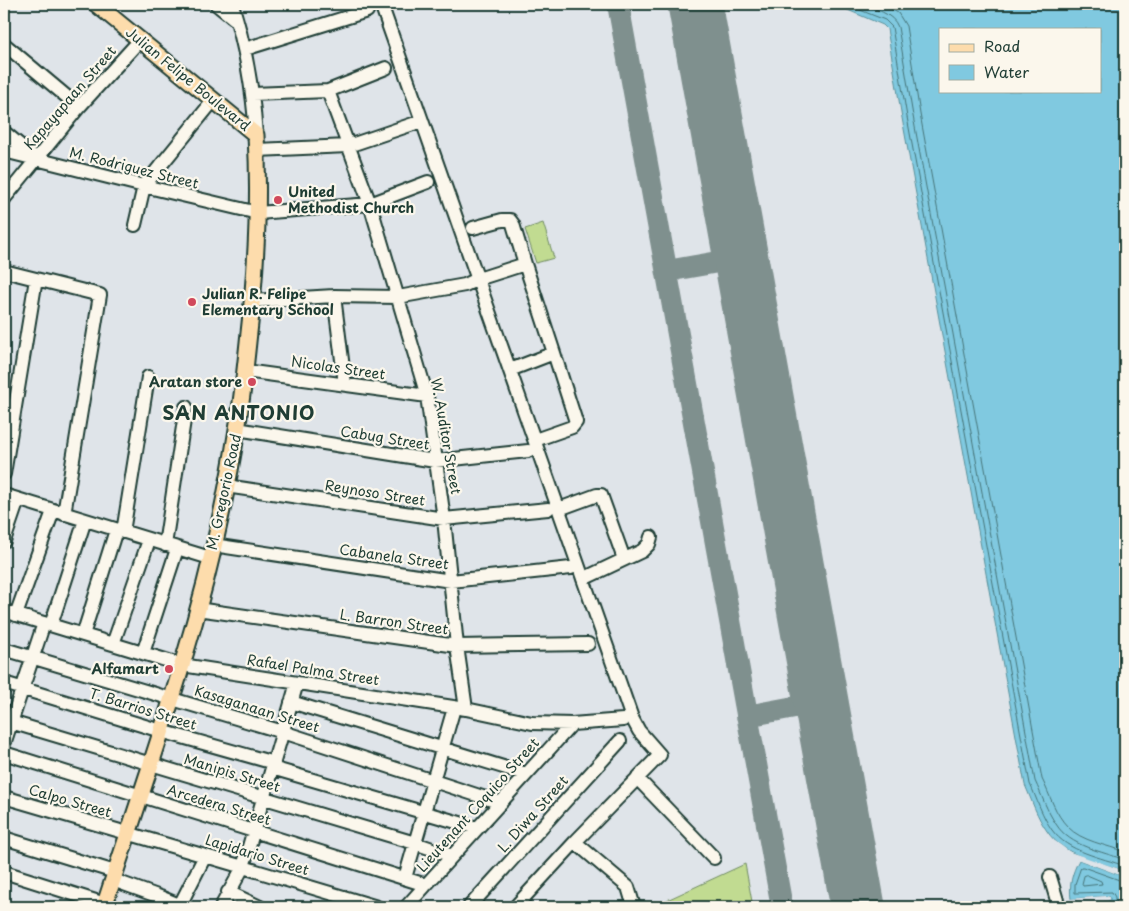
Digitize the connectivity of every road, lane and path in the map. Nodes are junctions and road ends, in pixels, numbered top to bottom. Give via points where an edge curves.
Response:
1 (96, 4) edge
2 (216, 4) edge
3 (232, 4) edge
4 (381, 4) edge
5 (367, 10) dead end
6 (237, 20) junction
7 (140, 40) junction
8 (4, 44) edge
9 (245, 49) junction
10 (386, 68) dead end
11 (328, 92) junction
12 (254, 94) junction
13 (213, 101) junction
14 (79, 107) junction
15 (422, 122) junction
16 (4, 132) edge
17 (256, 143) junction
18 (348, 146) junction
19 (4, 151) edge
20 (37, 159) junction
21 (428, 182) dead end
22 (144, 186) junction
23 (4, 199) edge
24 (370, 204) junction
25 (258, 213) junction
26 (135, 225) dead end
27 (473, 228) dead end
28 (525, 264) junction
29 (4, 271) edge
30 (36, 279) junction
31 (478, 279) junction
32 (334, 296) junction
33 (398, 297) junction
34 (252, 301) junction
35 (554, 353) junction
36 (510, 370) junction
37 (244, 371) junction
38 (148, 377) dead end
39 (345, 384) junction
40 (427, 396) junction
41 (186, 407) dead end
42 (237, 429) junction
43 (535, 440) junction
44 (528, 451) dead end
45 (435, 461) junction
46 (4, 474) edge
47 (226, 486) junction
48 (4, 495) edge
49 (18, 500) junction
50 (554, 509) junction
51 (59, 512) junction
52 (444, 519) junction
53 (85, 520) junction
54 (120, 531) junction
55 (650, 537) dead end
56 (149, 540) junction
57 (4, 541) edge
58 (165, 545) junction
59 (178, 549) junction
60 (212, 552) junction
61 (624, 559) junction
62 (571, 568) dead end
63 (583, 579) junction
64 (451, 581) junction
65 (197, 609) junction
66 (10, 613) edge
67 (47, 624) junction
68 (83, 635) junction
69 (113, 644) junction
70 (588, 644) dead end
71 (457, 646) junction
72 (4, 649) edge
73 (143, 653) junction
74 (32, 658) junction
75 (182, 665) junction
76 (4, 683) edge
77 (297, 683) junction
78 (22, 688) junction
79 (171, 699) junction
80 (291, 702) junction
81 (460, 708) junction
82 (623, 720) dead end
83 (7, 721) edge
84 (572, 724) junction
85 (161, 731) junction
86 (283, 732) junction
87 (620, 741) dead end
88 (4, 744) edge
89 (442, 747) junction
90 (4, 753) edge
91 (150, 764) junction
92 (273, 765) junction
93 (526, 774) junction
94 (637, 778) junction
95 (433, 780) junction
96 (140, 796) junction
97 (4, 797) edge
98 (263, 798) junction
99 (501, 803) junction
100 (424, 812) junction
101 (477, 828) junction
102 (254, 831) junction
103 (128, 834) junction
104 (4, 838) edge
105 (575, 842) junction
106 (415, 843) junction
107 (206, 856) junction
108 (452, 856) junction
109 (714, 858) dead end
110 (243, 866) junction
111 (4, 872) edge
112 (114, 876) junction
113 (1050, 877) dead end
114 (404, 878) junction
115 (426, 885) junction
116 (228, 892) junction
117 (104, 905) edge
118 (181, 907) edge
119 (221, 907) edge
120 (260, 907) edge
121 (377, 907) edge
122 (406, 907) edge
123 (469, 907) edge
124 (515, 907) edge
125 (634, 907) edge
126 (1059, 907) edge

1 - 7 main road, Julian Felipe Boulevard
2 - 6 street
3 - 6 street, M. Gregorio Road
4 - 15 street
5 - 9 street
6 - 9 street, M. Gregorio Road
7 - 13 main road, Julian Felipe Boulevard
7 - 14 street, Kapayapaan Street
8 - 14 street
9 - 12 street, M. Gregorio Road
10 - 11 street
11 - 12 street
11 - 18 street, W. Auditor Street
12 - 17 street, M. Gregorio Road
13 - 17 main road, Julian Felipe Boulevard
13 - 22 street
14 - 20 street, Kapayapaan Street
15 - 18 street
15 - 31 street
16 - 20 street
17 - 18 street
17 - 25 main road, M. Gregorio Road
18 - 24 street, W. Auditor Street
19 - 20 street, M. Rodriguez Street
20 - 22 street, M. Rodriguez Street
20 - 23 street, Kapayapaan Street
21 - 24 street, M. Rodriguez Street
22 - 25 street, M. Rodriguez Street
22 - 26 street
24 - 25 street, M. Rodriguez Street
24 - 33 street, W. Auditor Street
25 - 34 main road, M. Gregorio Road
27 - 28 street via 510,220
28 - 31 street
28 - 35 street
29 - 30 street
30 - 46 street
30 - 51 street via 100,295
31 - 33 street via 465,285
31 - 36 street
32 - 33 street
32 - 34 street
32 - 39 street
33 - 40 street, W. Auditor Street
34 - 37 main road, M. Gregorio Road
35 - 36 street
35 - 43 street via 576,422 572,427
36 - 43 street
37 - 39 street, Nicolas Street
37 - 42 main road, M. Gregorio Road
38 - 54 street
39 - 40 street, Nicolas Street
40 - 45 street, W. Auditor Street
41 - 58 street
42 - 45 street, Cabug Street
42 - 47 main road, M. Gregorio Road
43 - 50 street
44 - 45 street, Cabug Street
45 - 52 street, W. Auditor Street
47 - 52 street, Reynoso Street
47 - 60 main road, M. Gregorio Road
48 - 49 street, Cabanela Street
49 - 51 street, Cabanela Street
49 - 57 street
50 - 52 street, Reynoso Street
50 - 61 street, Reynoso Street via 601,495
50 - 63 street
51 - 53 street, Cabanela Street
51 - 66 street
52 - 64 street, W. Auditor Street
53 - 54 street, Cabanela Street
53 - 67 street
54 - 56 street, Cabanela Street
54 - 68 street
55 - 61 street via 646,549
56 - 58 street, Cabanela Street
56 - 69 street
58 - 59 street, Cabanela Street
59 - 60 street, Cabanela Street
59 - 73 street
60 - 64 street, Cabanela Street
60 - 65 main road, M. Gregorio Road
61 - 63 street
62 - 64 street, Cabanela Street
63 - 94 street via 632,718 660,755
64 - 71 street, W. Auditor Street
65 - 71 street, L. Barron Street
65 - 75 main road, M. Gregorio Road
66 - 67 street, Rafael Palma Street
67 - 68 street, Rafael Palma Street
67 - 74 street
68 - 69 street, Rafael Palma Street
69 - 73 street, Rafael Palma Street
70 - 71 street, L. Barron Street
71 - 81 street, W. Auditor Street
72 - 74 street, Kasaganaan Street
73 - 75 street, Rafael Palma Street
74 - 78 street
74 - 79 street, Kasaganaan Street
75 - 77 street, Rafael Palma Street
75 - 79 main road, M. Gregorio Road
76 - 78 street, T. Barrios Street
77 - 80 street
77 - 81 street, Rafael Palma Street
78 - 83 street
78 - 85 street, T. Barrios Street
79 - 85 main road, M. Gregorio Road
79 - 86 street, Kasaganaan Street
80 - 86 street
80 - 89 street
81 - 84 street, Rafael Palma Street via 532,723
81 - 89 street
82 - 84 street, Rafael Palma Street
83 - 88 street
83 - 91 street, Manipis Street
84 - 93 street, Lieutenant Coquico Street
85 - 91 main road, M. Gregorio Road
85 - 92 street, T. Barrios Street
86 - 92 street
86 - 95 street, Kasaganaan Street
87 - 123 street, L. Diwa Street
89 - 93 street
89 - 95 street
90 - 96 street, Arcedera Street
91 - 96 main road, M. Gregorio Road
91 - 98 street, Manipis Street
92 - 98 street
92 - 100 street, T. Barrios Street
93 - 99 street, Lieutenant Coquico Street
94 - 105 street
94 - 109 street
95 - 99 street, Kasaganaan Street
95 - 100 street
96 - 102 street, Arcedera Street
96 - 103 main road, M. Gregorio Road
97 - 103 street, Calpo Street
98 - 102 street
98 - 106 street, Manipis Street
99 - 101 street, Lieutenant Coquico Street
100 - 101 street, T. Barrios Street
100 - 106 street
101 - 108 street, Lieutenant Coquico Street
102 - 110 street
102 - 114 street, Arcedera Street
103 - 107 street, Lapidario Street
103 - 112 main road, M. Gregorio Road
104 - 112 street
105 - 124 street
105 - 125 street via 628,886
106 - 108 street, Manipis Street
106 - 114 street
107 - 110 street, Lapidario Street
107 - 118 street
108 - 115 street, Lieutenant Coquico Street
110 - 116 street
110 - 121 street, Lapidario Street
111 - 117 street
112 - 117 main road, M. Gregorio Road
112 - 118 street
113 - 126 street
114 - 115 street, Arcedera Street
115 - 122 street, Lieutenant Coquico Street
116 - 119 street
116 - 120 street

